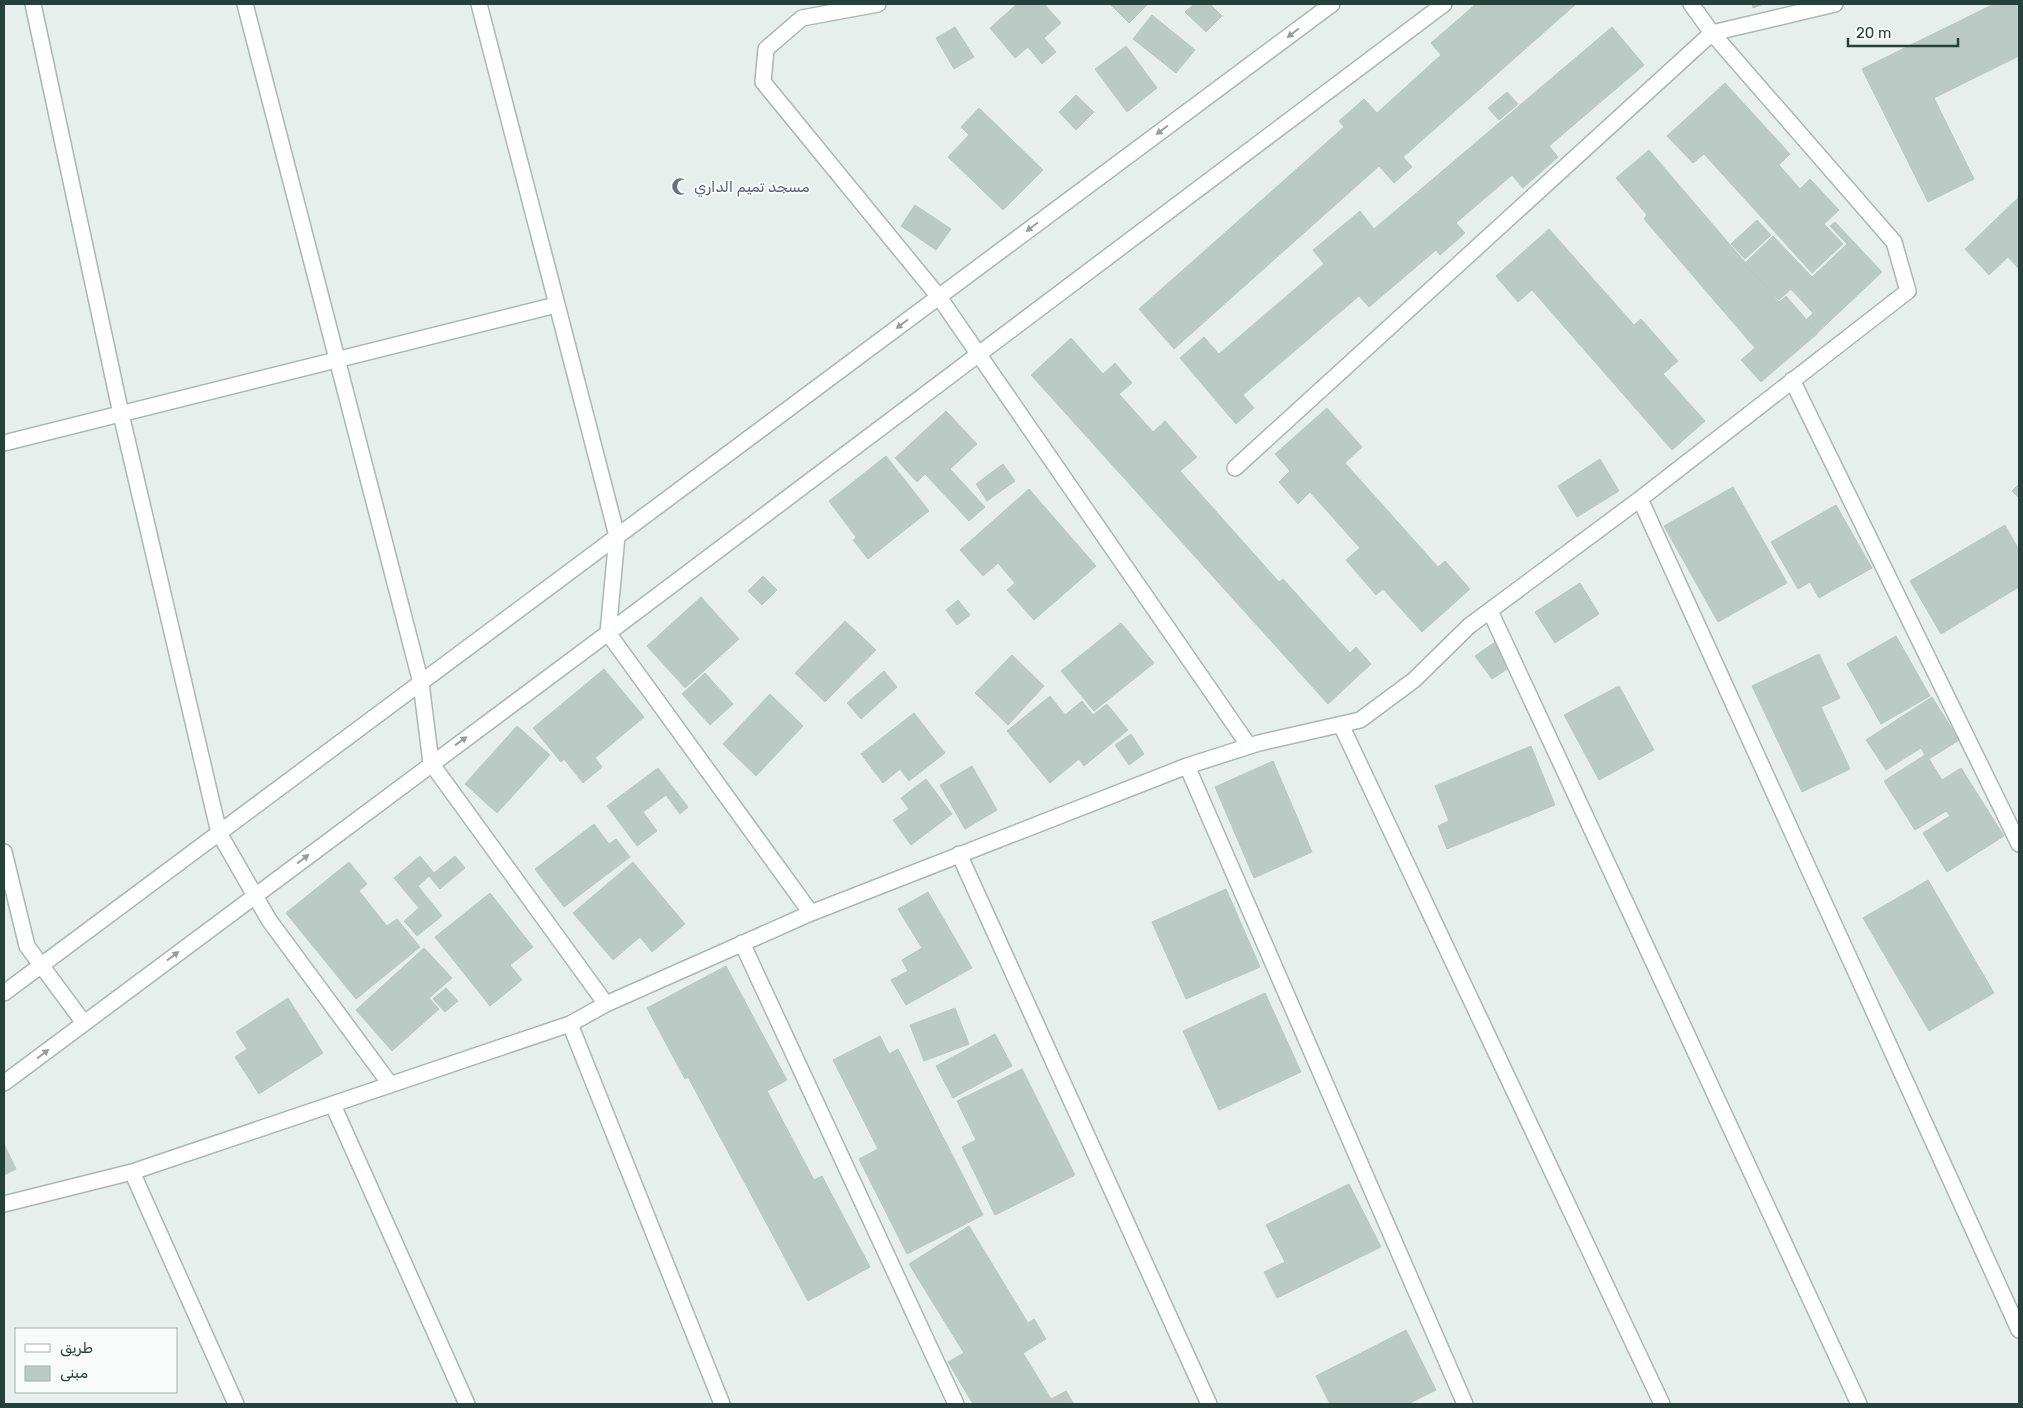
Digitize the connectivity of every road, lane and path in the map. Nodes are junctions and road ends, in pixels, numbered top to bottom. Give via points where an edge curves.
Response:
1 (32, 4) edge
2 (245, 4) edge
3 (478, 4) edge
4 (878, 4) edge
5 (1332, 4) edge
6 (1444, 4) edge
7 (1691, 4) edge
8 (1835, 4) edge
9 (1712, 33) junction
10 (939, 297) junction
11 (556, 305) junction
12 (977, 353) junction
13 (337, 360) junction
14 (1792, 380) junction
15 (121, 414) junction
16 (4, 443) edge
17 (1235, 468) dead end
18 (1640, 499) junction
19 (618, 536) junction
20 (1490, 611) junction
21 (608, 633) junction
22 (420, 683) junction
23 (1340, 725) junction
24 (1249, 746) junction
25 (431, 763) junction
26 (1187, 766) junction
27 (219, 833) junction
28 (2019, 844) edge
29 (4, 852) edge
30 (959, 854) junction
31 (254, 895) junction
32 (810, 913) junction
33 (742, 943) junction
34 (41, 965) junction
35 (4, 993) edge
36 (606, 1004) junction
37 (84, 1023) junction
38 (570, 1024) junction
39 (4, 1083) edge
40 (390, 1084) junction
41 (333, 1105) junction
42 (132, 1172) junction
43 (4, 1204) edge
44 (2019, 1330) edge
45 (236, 1404) edge
46 (467, 1404) edge
47 (722, 1404) edge
48 (956, 1404) edge
49 (1209, 1404) edge
50 (1465, 1404) edge
51 (1662, 1404) edge
52 (1859, 1404) edge

1 - 15 street
2 - 13 street
3 - 11 street
4 - 10 street via 802,18 766,49 764,82
5 -> 10 street
6 - 12 street
7 - 9 street
8 - 9 street
9 - 14 street via 1894,242 1908,290
9 - 17 street
10 - 12 street
10 -> 19 street
11 - 13 street
11 - 19 street
12 - 21 street
12 - 24 street
13 - 15 street
13 - 22 street
14 - 18 street
14 - 28 street
15 - 16 street
15 - 27 street
18 - 20 street
18 - 44 street
19 - 21 street
19 - 22 street
20 - 23 street via 1414,680 1360,720
20 - 52 street
25 -> 21 street
21 - 32 street
22 - 25 street
22 - 27 street
23 - 24 street
23 - 51 street
24 - 26 street
31 -> 25 street
25 - 36 street
26 - 30 street
26 - 50 street
27 - 31 street
27 - 34 street
29 - 34 street via 28,946
30 - 32 street
30 - 49 street
37 -> 31 street
31 - 40 street
32 - 33 street
33 - 36 street
33 - 48 street
34 - 35 street
34 - 37 street
36 - 38 street
39 -> 37 street
38 - 40 street
38 - 47 street
40 - 41 street
41 - 42 street
41 - 46 street
42 - 43 street
42 - 45 street

